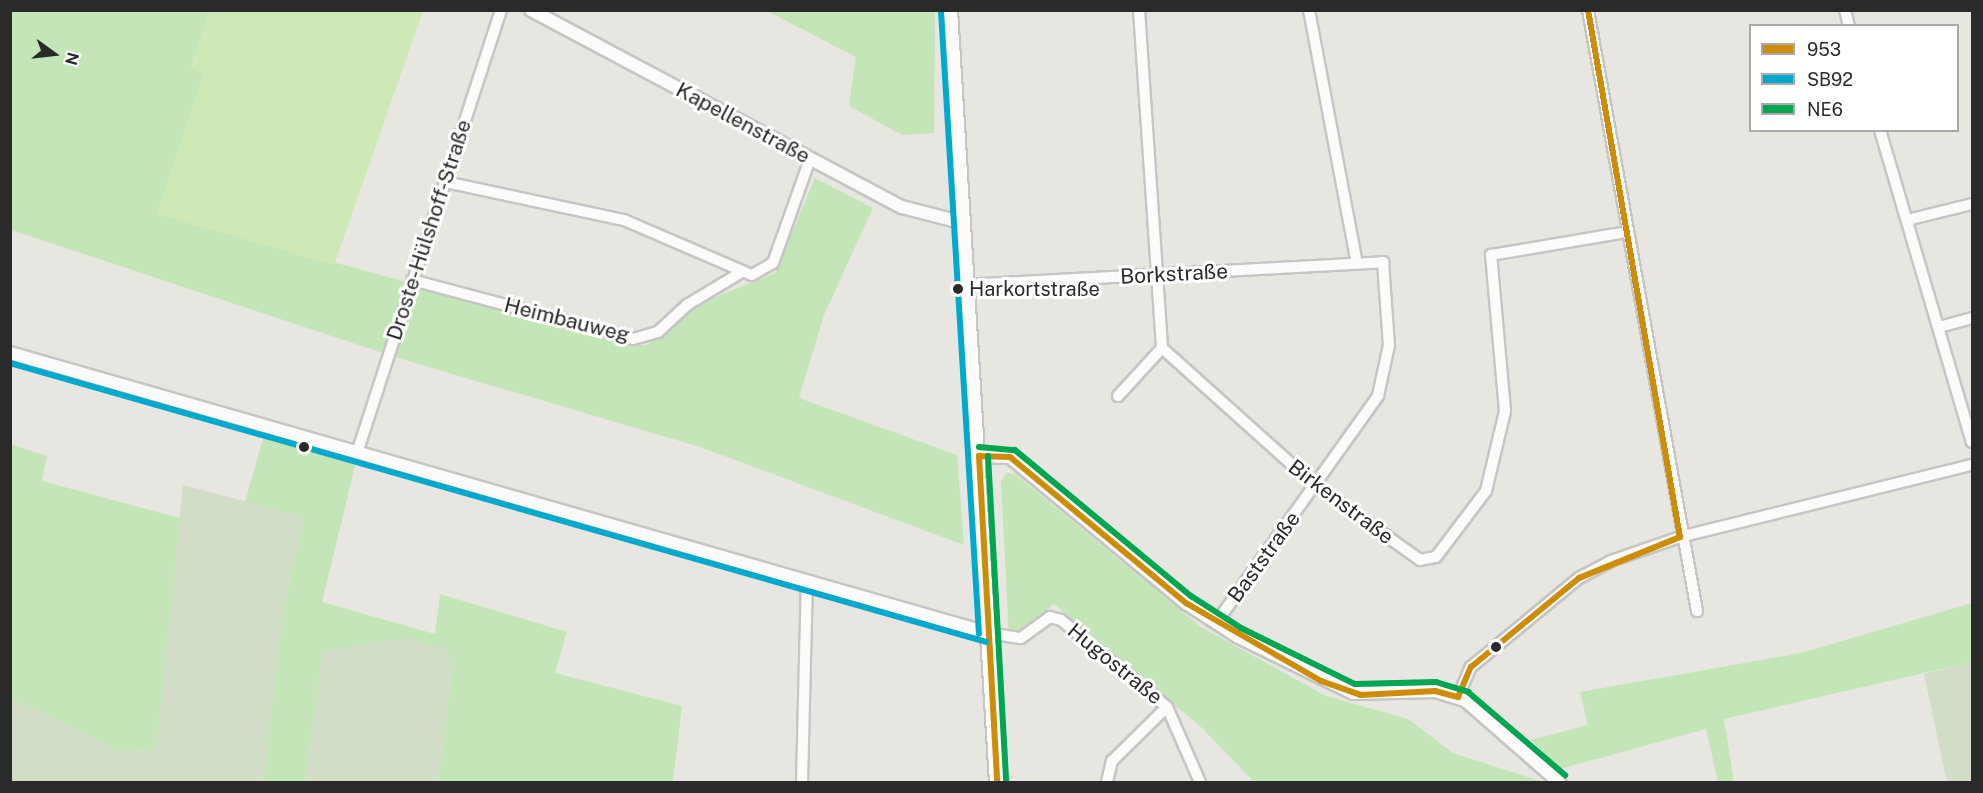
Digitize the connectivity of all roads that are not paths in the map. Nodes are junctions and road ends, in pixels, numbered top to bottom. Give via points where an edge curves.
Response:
1 (501, 10) edge
2 (531, 10) edge
3 (950, 10) edge
4 (1138, 10) edge
5 (1309, 10) edge
6 (1587, 10) edge
7 (1881, 132) edge
8 (810, 159) junction
9 (445, 182) junction
10 (1972, 204) edge
11 (1906, 220) junction
12 (960, 222) junction
13 (1627, 232) junction
14 (1383, 262) joint
15 (1357, 263) junction
16 (740, 273) junction
17 (1153, 275) junction
18 (412, 280) junction
19 (965, 285) junction
20 (1972, 318) edge
21 (1939, 327) junction
22 (1162, 348) junction
23 (10, 353) edge
24 (1118, 396) dead end
25 (1972, 442) edge
26 (358, 450) junction
27 (979, 456) junction
28 (1972, 465) edge
29 (1316, 486) junction
30 (1680, 537) junction
31 (807, 581) junction
32 (1697, 611) dead end
33 (1216, 623) junction
34 (988, 633) junction
35 (1458, 697) junction
36 (1167, 707) junction
37 (802, 783) edge
38 (997, 783) edge
39 (1107, 783) edge
40 (1200, 783) edge
41 (1559, 783) edge

1 - 9 street, Droste-Hülshoff-Straße
2 - 8 street, Kapellenstraße
3 - 12 main road
4 - 17 street
5 - 15 street
6 - 13 street
7 - 11 street
8 - 12 street, Kapellenstraße via 920,215
8 - 16 street, Heimbauweg via 773,263 757,274
9 - 16 street via 624,220
9 - 18 street, Droste-Hülshoff-Straße
10 - 11 street
11 - 21 street
12 - 19 main road
13 - 29 street, Birkenstraße via 1491,255 1505,411 1486,491 1436,557 1420,560
13 - 30 street
14 - 15 street, Borkstraße
14 - 29 street, Baststraße via 1386,374 1371,410
15 - 17 street, Borkstraße
16 - 18 street, Heimbauweg via 687,305 658,332 633,339
17 - 19 street, Borkstraße
17 - 22 street
18 - 26 street, Droste-Hülshoff-Straße
19 - 27 main road
20 - 21 street
21 - 25 street
22 - 24 street
22 - 29 street, Birkenstraße
23 - 26 street
26 - 31 street
27 - 33 street via 1010,457
27 - 34 main road
28 - 30 street
29 - 33 street, Baststraße
30 - 32 street
30 - 35 street via 1580,578 1471,667
31 - 34 street
31 - 37 street
33 - 35 street via 1344,691
34 - 36 street, Hugostraße via 1021,638 1055,617
34 - 38 main road
35 - 41 street
36 - 39 street via 1112,761
36 - 40 street, Hugostraße

